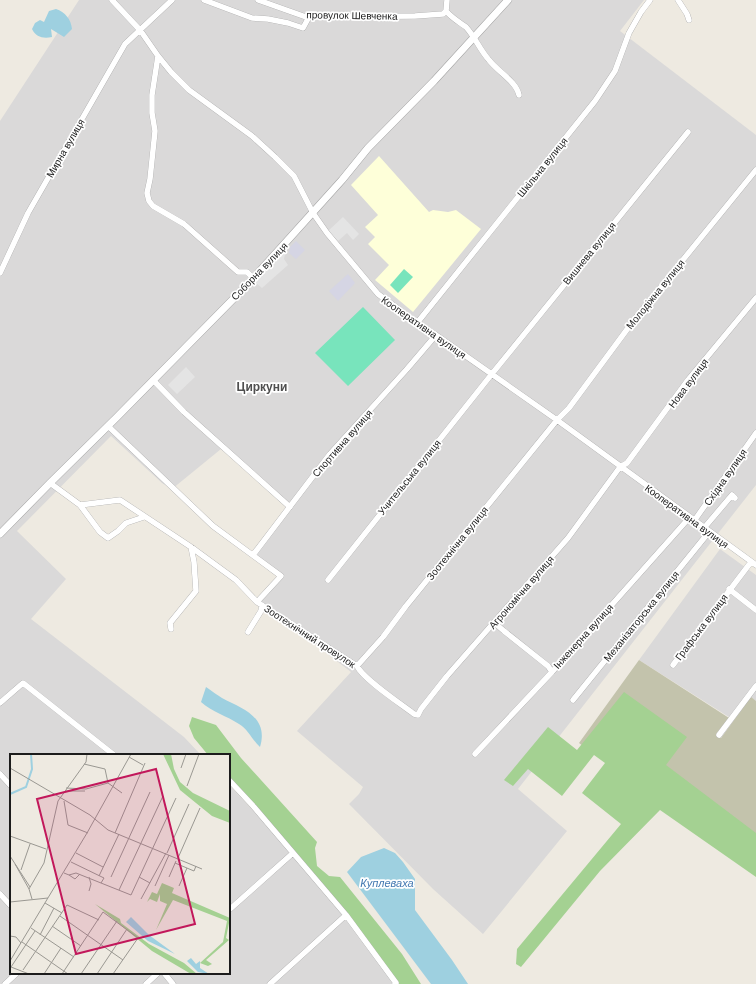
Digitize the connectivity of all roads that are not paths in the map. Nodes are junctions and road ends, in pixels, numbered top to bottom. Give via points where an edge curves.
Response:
1 (112, 0) edge
2 (172, 0) edge
3 (204, 0) edge
4 (258, 0) edge
5 (447, 0) edge
6 (508, 0) edge
7 (650, 0) edge
8 (678, 0) edge
9 (446, 11) junction
10 (310, 17) junction
11 (689, 20) dead end
12 (140, 30) junction
13 (474, 37) junction
14 (158, 56) junction
15 (519, 95) dead end
16 (688, 132) dead end
17 (756, 170) edge
18 (313, 212) junction
19 (0, 273) edge
20 (253, 278) junction
21 (756, 298) edge
22 (416, 323) junction
23 (436, 335) junction
24 (491, 375) junction
25 (153, 380) junction
26 (557, 420) junction
27 (108, 426) junction
28 (756, 433) edge
29 (620, 467) junction
30 (50, 483) junction
31 (736, 498) dead end
32 (80, 505) junction
33 (290, 507) junction
34 (144, 517) junction
35 (692, 519) junction
36 (706, 530) junction
37 (0, 534) edge
38 (191, 548) junction
39 (253, 555) junction
40 (754, 564) edge
41 (328, 580) dead end
42 (729, 589) junction
43 (260, 603) junction
44 (756, 610) edge
45 (496, 620) junction
46 (172, 629) dead end
47 (248, 632) dead end
48 (673, 665) dead end
49 (357, 666) junction
50 (552, 672) junction
51 (756, 686) edge
52 (573, 700) dead end
53 (0, 703) edge
54 (418, 715) joint
55 (719, 735) dead end
56 (113, 754) edge
57 (476, 754) dead end
58 (0, 774) edge
59 (230, 781) edge
60 (10, 785) edge
61 (293, 853) junction
62 (0, 894) edge
63 (10, 905) edge
64 (230, 909) edge
65 (346, 914) junction
66 (16, 974) edge
67 (157, 974) edge
68 (165, 974) edge
69 (5, 984) edge
70 (146, 984) edge
71 (173, 984) edge
72 (270, 984) edge
73 (396, 984) edge

1 - 12 street, Кооперативна вулиця
2 - 12 street, Мирна вулиця
3 - 10 street via 252,18 268,19 303,28
4 - 10 street, провулок Шевченка
5 - 9 street
6 - 13 street, Соборна вулиця
7 - 22 street, Шкільна вулиця via 629,33 615,71 595,101
8 - 11 street
9 - 10 street, провулок Шевченка via 443,14 415,16
9 - 13 street
12 - 14 street, Кооперативна вулиця
12 - 19 street, Мирна вулиця via 125,44 28,213
13 - 15 street via 490,62 518,89
13 - 18 street, Соборна вулиця via 368,148
14 - 18 street, Кооперативна вулиця via 189,90 252,136 294,176
14 - 20 street via 152,95 155,131 146,193 149,201 184,224 238,272 247,272
16 - 24 street, Вишнева вулиця
17 - 26 street, Молодіжна вулиця
18 - 20 street, Соборна вулиця
18 - 22 street, Кооперативна вулиця via 327,233 378,294
20 - 25 street, Соборна вулиця
21 - 29 street, Нова вулиця via 688,380 627,464
22 - 23 street, Кооперативна вулиця
23 - 24 street, Кооперативна вулиця
23 - 33 street, Спортивна вулиця via 330,454
24 - 26 street, Кооперативна вулиця
24 - 41 street, Учительська вулиця
25 - 27 street, Соборна вулиця
25 - 33 street via 184,412
26 - 29 street, Кооперативна вулиця
26 - 49 street, Зоотехнічна вулиця
27 - 30 street, Соборна вулиця
27 - 39 street, Зоотехнічний провулок via 213,526
28 - 35 street, Східна вулиця
29 - 35 street, Кооперативна вулиця
29 - 45 street, Агрономічна вулиця via 568,538
30 - 32 street
30 - 37 street, Соборна вулиця
31 - 36 street, Механізаторська вулиця via 732,495
32 - 34 street via 120,500
32 - 34 street via 100,532 108,538 126,523
33 - 39 street, Спортивна вулиця
34 - 38 street
35 - 36 street, Кооперативна вулиця
35 - 50 street, Інженерна вулиця
36 - 40 street, Кооперативна вулиця
36 - 52 street, Механізаторська вулиця
38 - 43 street via 236,580
38 - 46 street via 196,591 170,623
39 - 43 street, Зоотехнічний провулок via 281,576
40 - 42 street, Графська вулиця
42 - 44 street, Графська вулиця
42 - 48 street, Графська вулиця
43 - 47 street via 261,611
43 - 49 street, Зоотехнічний провулок
45 - 50 street via 504,631
45 - 54 street, Агрономічна вулиця via 447,676
49 - 54 street, Зоотехнічний провулок via 375,684
50 - 57 street, Інженерна вулиця
51 - 55 street
53 - 56 street via 23,683
58 - 60 street
59 - 61 street
61 - 64 street
61 - 65 street
62 - 63 street
65 - 72 street
65 - 73 street
66 - 69 street
67 - 70 street
68 - 71 street

